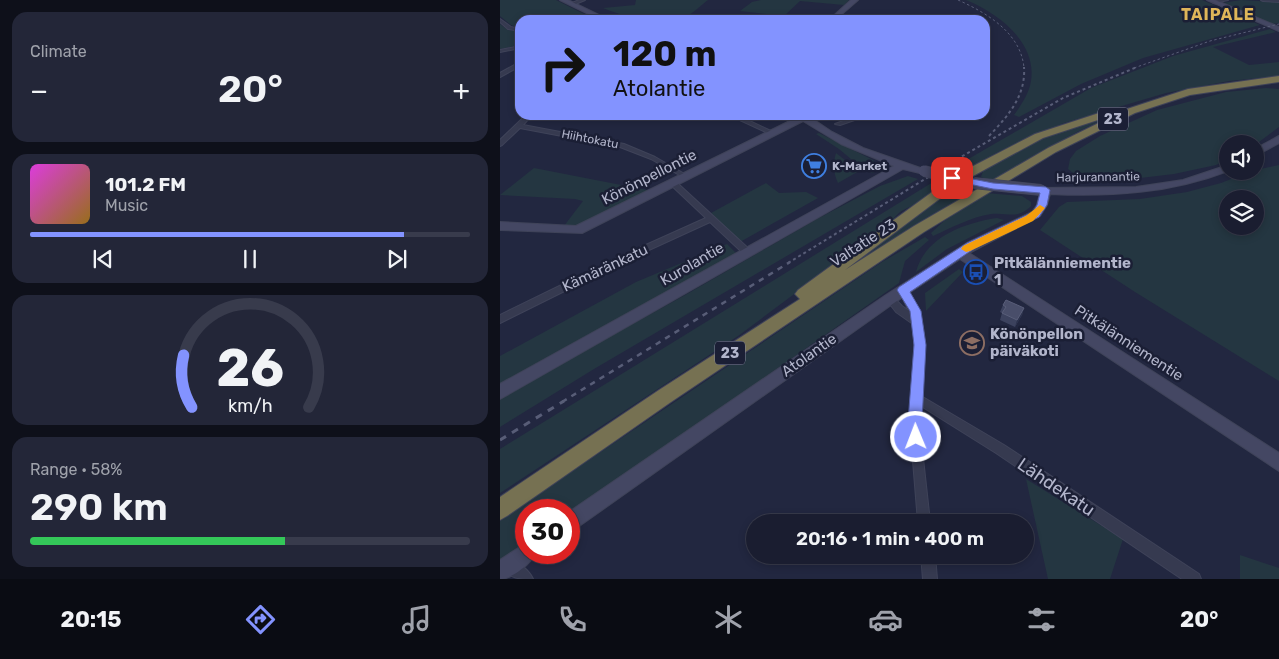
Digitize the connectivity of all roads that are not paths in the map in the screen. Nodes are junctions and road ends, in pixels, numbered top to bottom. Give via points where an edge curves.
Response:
1 (562, 0) edge
2 (583, 0) edge
3 (855, 0) edge
4 (1226, 0) edge
5 (1263, 0) edge
6 (1212, 1) edge
7 (1279, 1) edge
8 (572, 4) junction
9 (595, 15) edge
10 (837, 15) edge
11 (500, 20) edge
12 (515, 29) edge
13 (1279, 29) edge
14 (515, 48) edge
15 (500, 51) edge
16 (515, 67) edge
17 (500, 75) edge
18 (1279, 81) edge
19 (1188, 92) junction
20 (524, 120) edge
21 (743, 120) edge
22 (796, 120) edge
23 (809, 120) edge
24 (850, 120) edge
25 (838, 124) dead end
26 (518, 126) junction
27 (772, 133) junction
28 (1279, 139) edge
29 (500, 144) edge
30 (1264, 148) edge
31 (901, 166) junction
32 (1219, 171) edge
33 (685, 176) junction
34 (955, 179) junction
35 (673, 183) junction
36 (1043, 190) junction
37 (711, 219) junction
38 (500, 226) edge
39 (747, 252) junction
40 (960, 253) junction
41 (903, 290) junction
42 (890, 299) junction
43 (500, 318) edge
44 (916, 321) junction
45 (500, 392) edge
46 (665, 396) junction
47 (916, 398) junction
48 (1279, 463) edge
49 (500, 509) edge
50 (923, 514) edge
51 (580, 515) edge
52 (515, 560) edge
53 (929, 564) edge
54 (504, 568) edge
55 (526, 579) edge
56 (930, 579) edge
57 (1194, 579) edge

1 - 8 street
2 - 8 street
3 - 10 street
4 - 6 street
5 - 7 street
6 - 13 street
8 - 9 street
11 - 12 street
14 - 15 street
16 - 17 street
18 - 19 highway, Valtatie 23 / 23
19 - 34 highway via 1066,126
19 - 46 highway, Valtatie 23 / 23 via 1132,111 1052,150 919,230
20 - 26 street
21 - 27 street
22 - 27 street, Könönpellontie
23 - 31 street, Harjurannantie via 834,136
24 - 25 street
26 - 29 street
26 - 33 street, Hiihtokatu via 622,145
27 - 33 street, Könönpellontie
28 - 30 street
31 - 34 street, Harjurannantie, bridge
31 - 39 street, Kurolantie
32 - 36 street, Harjurannantie via 1149,188 1099,192
33 - 35 street, Könönpellontie
34 - 36 street, Harjurannantie, bridge
34 - 46 highway
35 - 37 street
35 - 38 street, Könönpellontie via 578,230
36 - 40 street, Atolantie via 1042,205 1036,214
37 - 39 street
37 - 43 street, Kämäränkatu
39 - 45 street, Kurolantie
40 - 41 street, Atolantie
40 - 48 street, Pitkälänniementie
41 - 42 street, Atolantie
41 - 44 street via 916,311
42 - 44 street
42 - 51 street, Atolantie
44 - 47 street via 920,358
46 - 49 highway, Valtatie 23 / 23
47 - 50 street via 915,429
47 - 57 street, Lähdekatu
52 - 54 street
53 - 56 street
54 - 55 street

